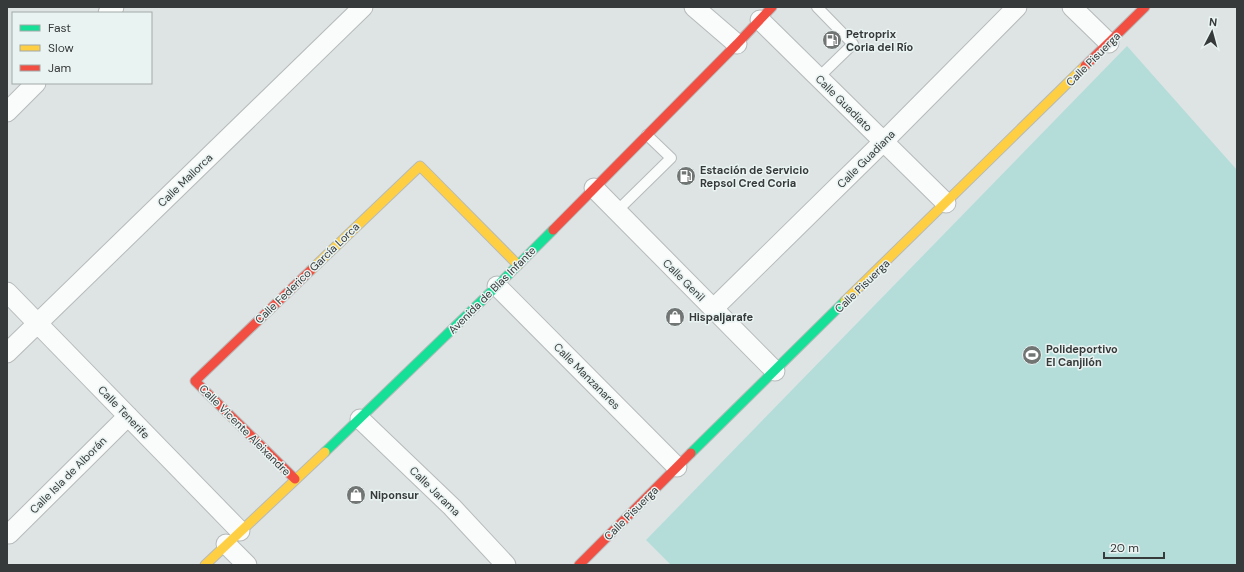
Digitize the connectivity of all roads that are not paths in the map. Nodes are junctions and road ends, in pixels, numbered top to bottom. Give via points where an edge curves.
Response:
1 (363, 7) edge
2 (694, 7) edge
3 (817, 7) edge
4 (1017, 7) edge
5 (1072, 7) edge
6 (1145, 7) edge
7 (766, 13) edge
8 (1109, 43) junction
9 (737, 44) junction
10 (818, 78) junction
11 (35, 84) edge
12 (7, 112) edge
13 (647, 135) junction
14 (883, 142) junction
15 (594, 188) junction
16 (946, 203) junction
17 (617, 212) junction
18 (518, 265) junction
19 (497, 286) junction
20 (7, 292) edge
21 (713, 309) junction
22 (38, 323) junction
23 (7, 353) edge
24 (774, 371) junction
25 (195, 381) joint
26 (128, 416) junction
27 (360, 419) junction
28 (677, 467) junction
29 (295, 479) junction
30 (9, 534) dead end
31 (233, 537) junction
32 (205, 565) edge
33 (247, 565) edge
34 (506, 565) edge
35 (579, 565) edge

1 - 22 street, Calle Mallorca
2 - 9 street
3 - 10 lane via 853,44
4 - 14 street, Calle Guadiana
5 - 8 street
6 - 8 street, Calle Pisuerga
7 - 9 street, Avenida de Blas Infante
7 - 10 street, Calle Guadiato
8 - 16 street, Calle Pisuerga
9 - 13 street, Avenida de Blas Infante
10 - 14 street, Calle Guadiato
11 - 12 street
13 - 15 street, Avenida de Blas Infante
13 - 17 lane via 671,158
14 - 16 street, Calle Guadiato
14 - 21 street, Calle Guadiana
15 - 17 street, Calle Genil
15 - 18 street, Avenida de Blas Infante
16 - 24 street, Calle Pisuerga
17 - 21 street, Calle Genil
18 - 19 street, Avenida de Blas Infante
18 - 25 street, Calle Federico García Lorca via 420,166
19 - 27 street, Avenida de Blas Infante
19 - 28 street, Calle Manzanares
20 - 22 street, Calle Tenerife
21 - 24 street, Calle Genil
22 - 23 street, Calle Mallorca
22 - 26 street, Calle Tenerife
24 - 28 street, Calle Pisuerga
25 - 29 street, Calle Vicente Aleixandre
26 - 30 street, Calle Isla de Alborán
26 - 31 street, Calle Tenerife
27 - 29 street, Avenida de Blas Infante
27 - 34 street, Calle Jarama via 452,506
28 - 35 street, Calle Pisuerga
29 - 31 street, Avenida de Blas Infante
31 - 32 street, Avenida de Blas Infante
31 - 33 street, Calle Tenerife

